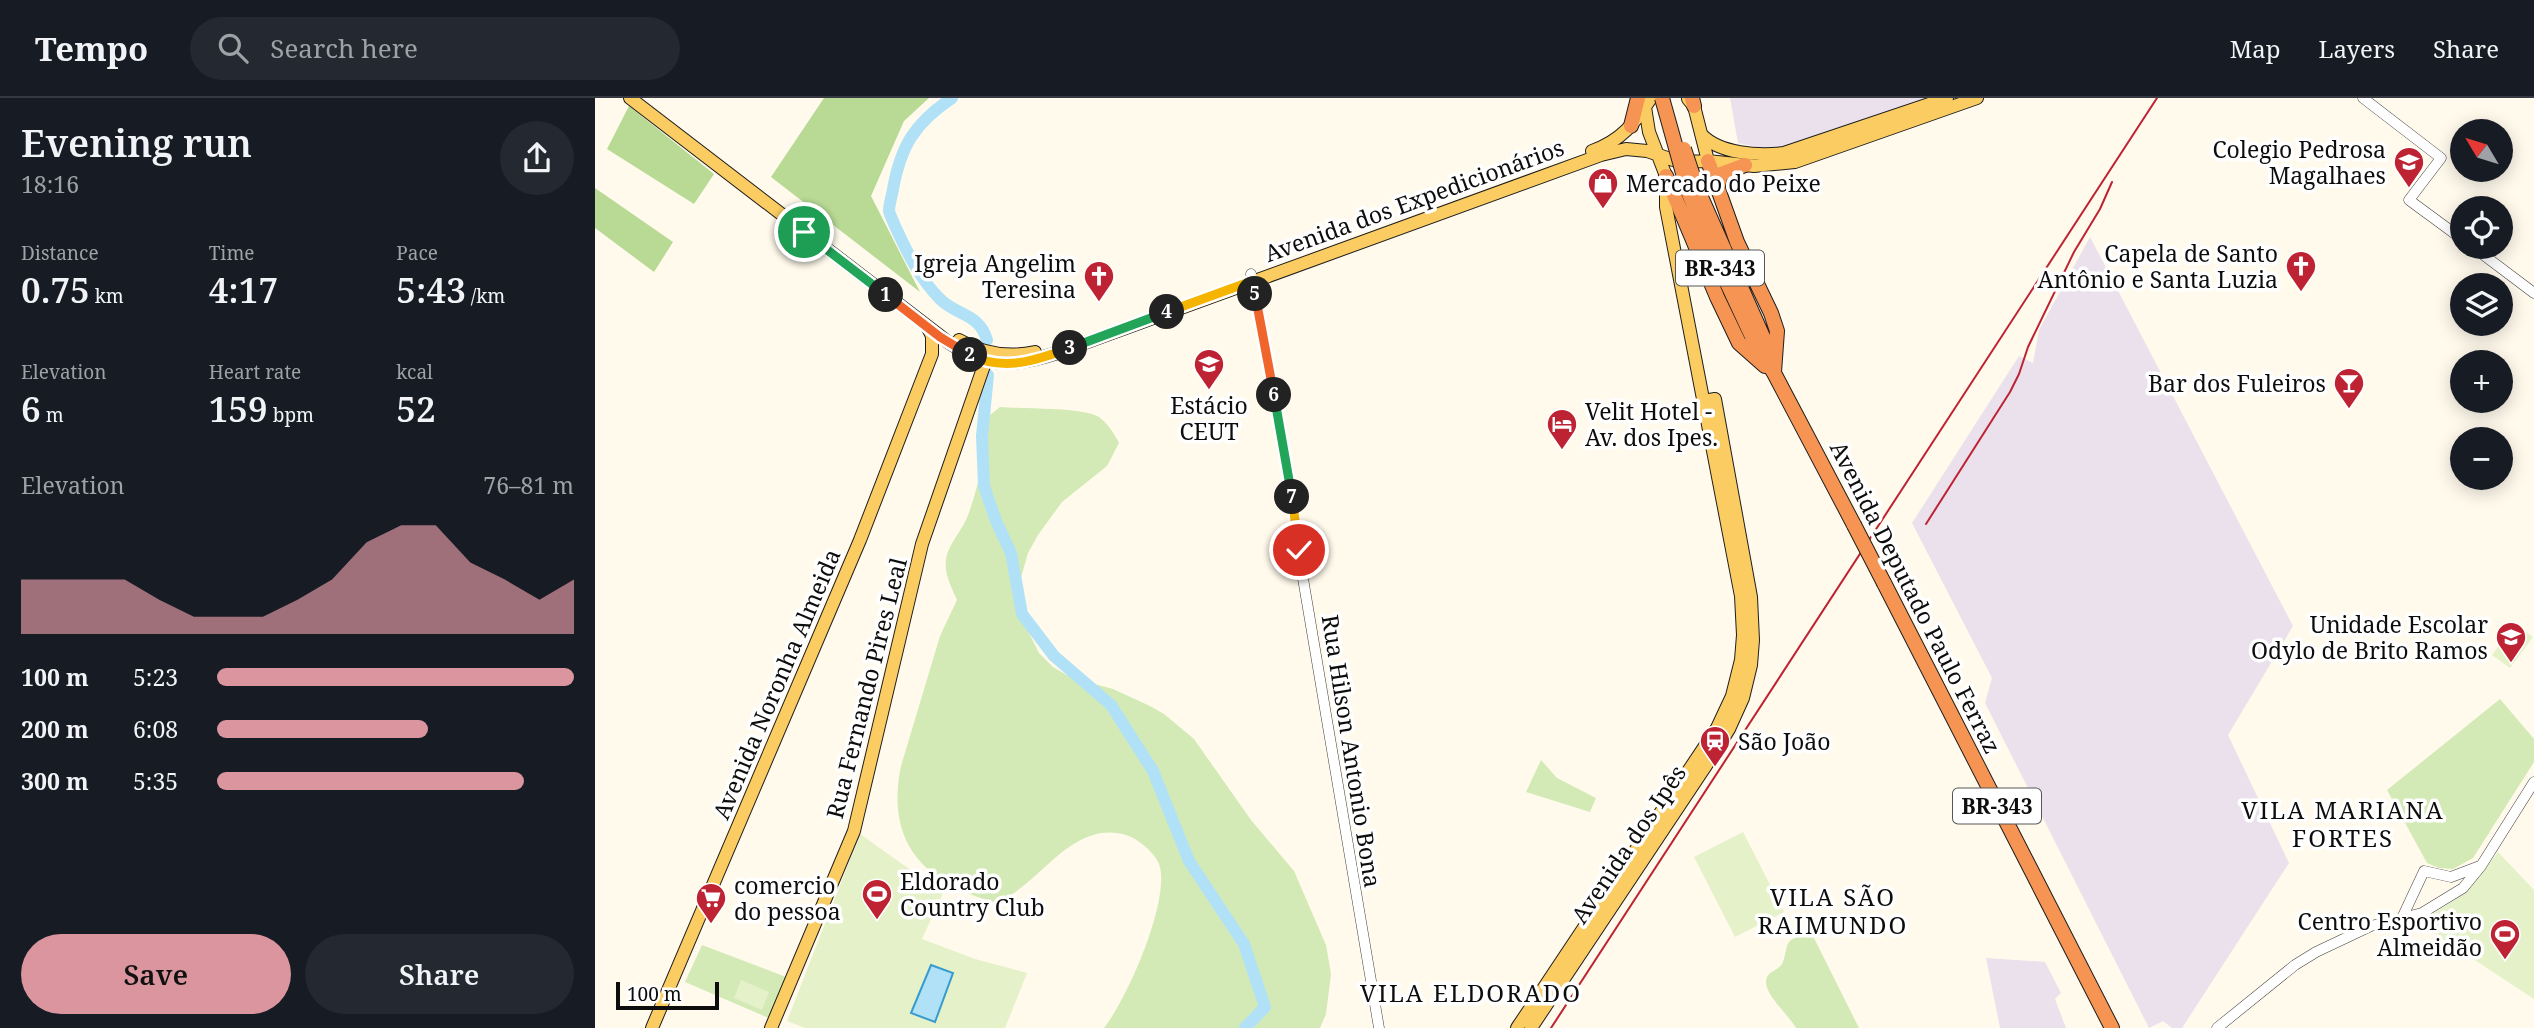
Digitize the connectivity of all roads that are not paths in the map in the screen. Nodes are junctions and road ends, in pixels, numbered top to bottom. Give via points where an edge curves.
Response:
1 (630, 98) edge
2 (641, 98) edge
3 (1661, 98) edge
4 (1671, 98) edge
5 (1947, 98) edge
6 (1977, 98) edge
7 (2363, 98) edge
8 (1645, 100) edge
9 (1691, 101) edge
10 (1632, 126) joint
11 (1701, 134) junction
12 (1600, 152) junction
13 (1658, 155) junction
14 (1686, 161) junction
15 (1707, 161) junction
16 (1745, 165) junction
17 (1666, 176) junction
18 (1693, 190) junction
19 (1717, 191) junction
20 (2450, 230) edge
21 (2489, 259) edge
22 (1251, 277) junction
23 (2534, 293) edge
24 (928, 328) junction
25 (953, 341) junction
26 (932, 355) junction
27 (986, 357) junction
28 (1774, 373) junction
29 (2534, 782) edge
30 (2481, 866) junction
31 (1607, 904) junction
32 (2402, 918) junction
33 (652, 1028) edge
34 (771, 1028) edge
35 (1379, 1028) edge
36 (1517, 1028) edge
37 (1531, 1028) edge
38 (2112, 1028) edge
39 (2217, 1028) edge

1 - 24 main road, Avenida dos Expedicionários
2 - 25 main road, Avenida dos Expedicionários
3 - 18 highway, Avenida Deputado Paulo Ferraz / BR-343, bridge
4 - 18 highway, Avenida Deputado Paulo Ferraz / BR-343, bridge
5 - 11 main road via 1784,153 1725,148
6 - 16 main road via 1807,159
7 - 20 street via 2441,158 2409,200
8 - 10 highway
8 - 13 main road, Avenida dos Ipês
9 - 11 main road
10 - 12 main road
11 - 14 main road
11 - 15 main road
12 - 13 main road via 1638,149
12 - 22 main road, Avenida dos Expedicionários
13 - 14 main road
13 - 17 main road, Avenida dos Ipês
14 - 15 main road
15 - 16 main road
15 - 19 highway
16 - 19 highway via 1721,174
17 - 28 highway via 1739,343
17 - 31 main road, Avenida dos Ipês via 1666,207 1741,596 1741,660 1717,728
18 - 28 highway, Avenida Deputado Paulo Ferraz / BR-343 via 1707,240
19 - 28 highway via 1777,331
21 - 23 street
22 - 27 main road, Avenida dos Expedicionários via 1039,351
22 - 35 street, Rua Hilson Antonio Bona via 1289,474
24 - 25 main road, Avenida dos Expedicionários
24 - 26 main road
25 - 26 main road
25 - 27 main road, Avenida dos Expedicionários
26 - 33 main road, Avenida Noronha Almeida via 855,553
27 - 34 main road, Rua Fernando Pires Leal via 922,544 854,831
28 - 38 highway, Avenida Deputado Paulo Ferraz / BR-343, bridge
29 - 30 street
30 - 32 street via 2451,897
30 - 32 street via 2451,877 2424,871
31 - 36 main road, Avenida dos Ipês
31 - 37 main road, Avenida dos Ipês
32 - 39 street via 2371,926 2316,952

